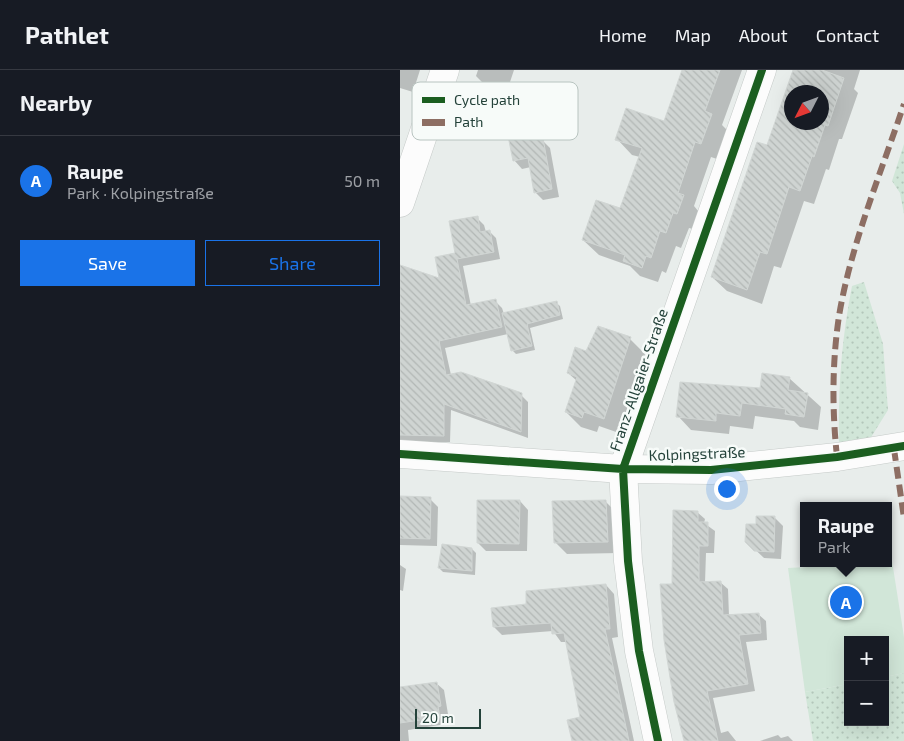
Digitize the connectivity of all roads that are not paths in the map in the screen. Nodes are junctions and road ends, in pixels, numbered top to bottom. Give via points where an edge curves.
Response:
1 (446, 70) edge
2 (762, 70) edge
3 (442, 82) edge
4 (422, 140) edge
5 (400, 203) edge
6 (904, 446) edge
7 (400, 454) edge
8 (623, 469) junction
9 (658, 741) edge

1 - 3 street
2 - 8 street, Franz-Allgaier-Straße
4 - 5 street
6 - 8 street, Kolpingstraße via 837,457 711,470
7 - 8 street, Kolpingstraße
8 - 9 street, Franz-Allgaier-Straße via 628,561 639,651

